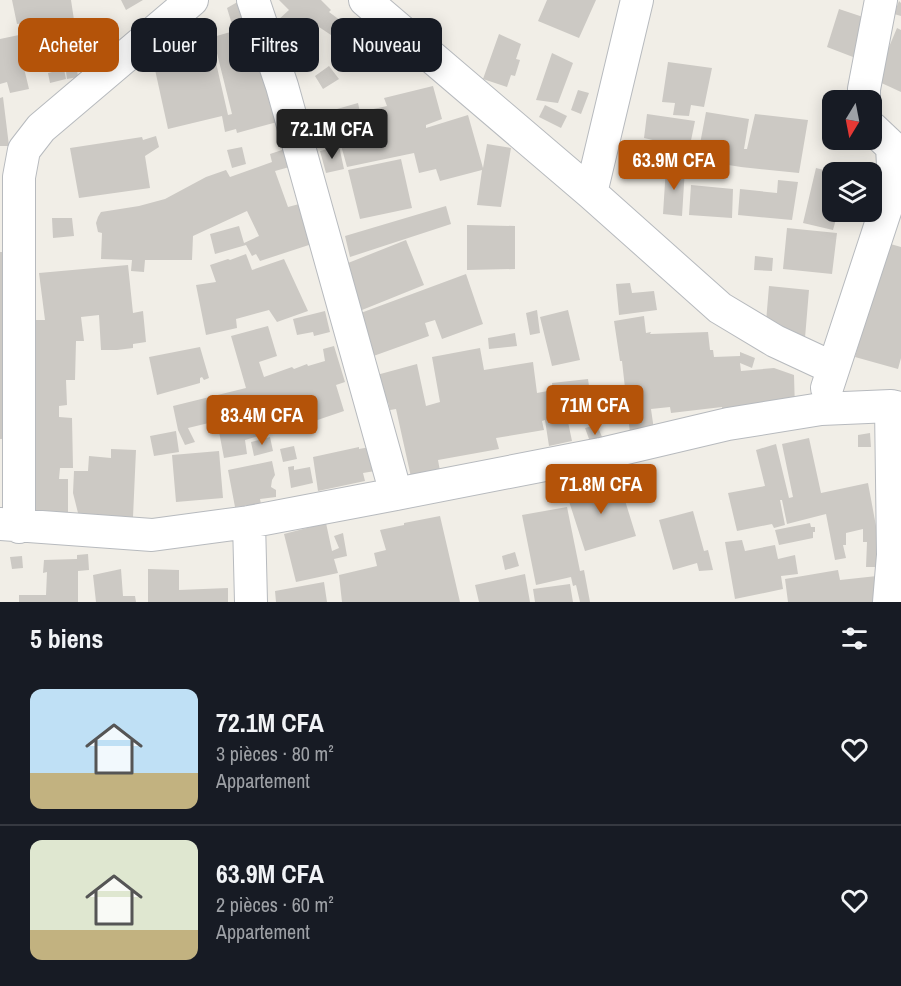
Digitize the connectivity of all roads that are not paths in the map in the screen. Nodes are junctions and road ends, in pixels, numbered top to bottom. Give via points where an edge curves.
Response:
1 (192, 0) edge
2 (252, 0) edge
3 (365, 0) edge
4 (638, 0) edge
5 (881, 0) edge
6 (864, 90) edge
7 (888, 142) edge
8 (591, 193) junction
9 (832, 368) junction
10 (896, 407) edge
11 (821, 409) junction
12 (396, 494) junction
13 (249, 522) junction
14 (10, 526) edge
15 (251, 602) edge
16 (889, 602) edge

1 - 14 street via 41,128 24,150 19,177
2 - 12 street via 282,86
3 - 8 street
4 - 8 street
5 - 6 street
7 - 9 street via 894,184
8 - 9 street via 720,308 775,341
9 - 11 street
10 - 11 street
10 - 16 street
11 - 12 street via 728,424 601,454
12 - 13 street
13 - 14 street via 152,535
13 - 15 street

